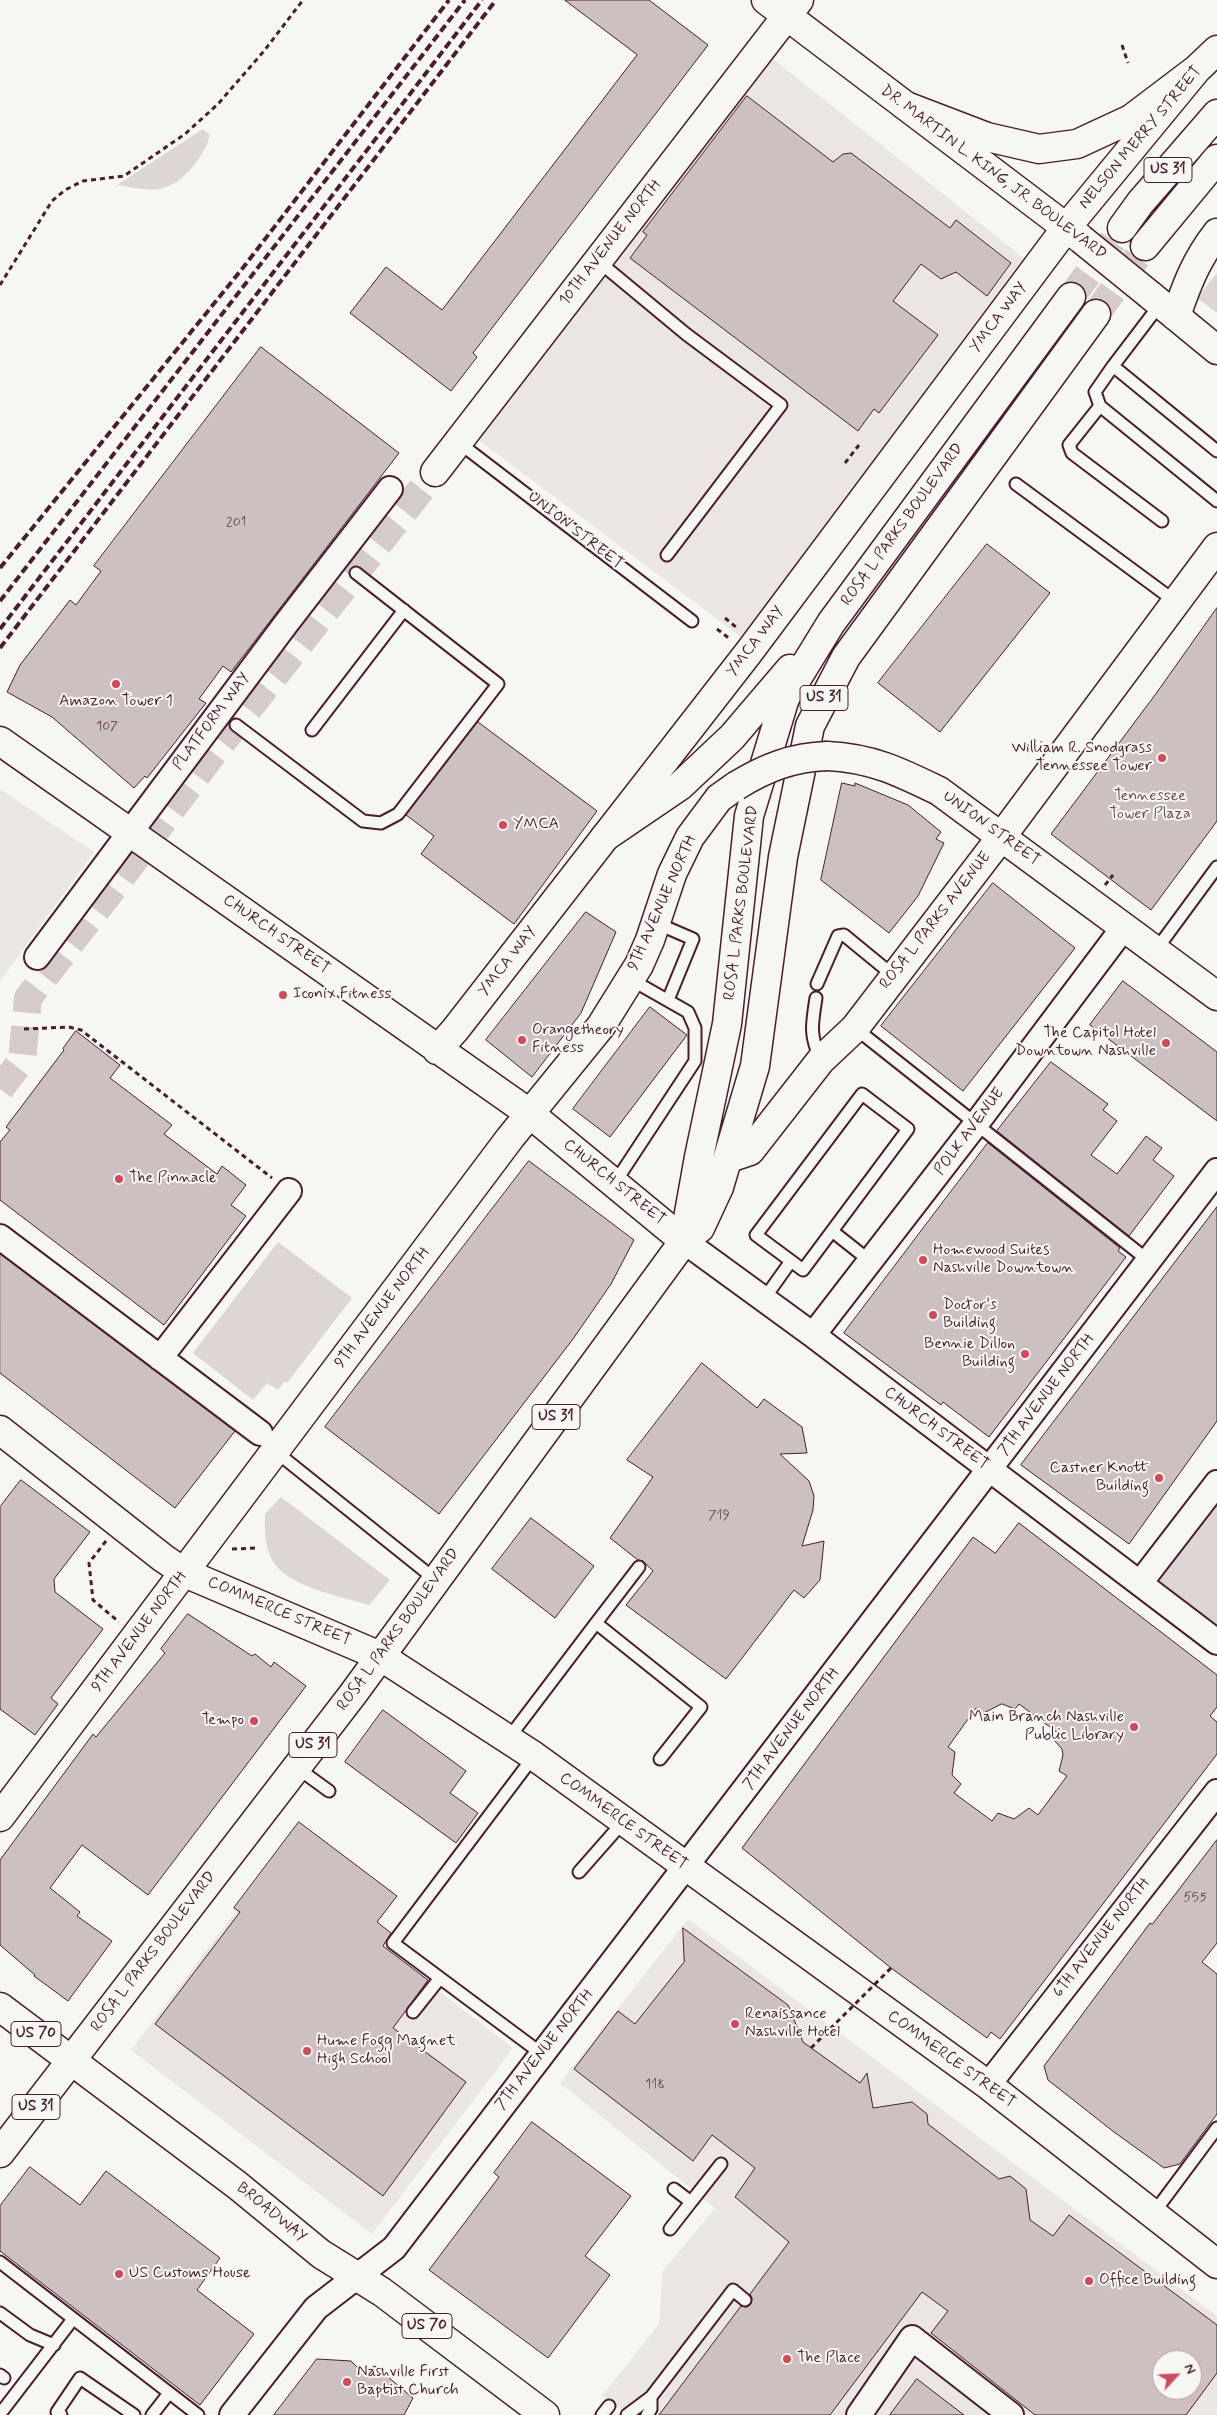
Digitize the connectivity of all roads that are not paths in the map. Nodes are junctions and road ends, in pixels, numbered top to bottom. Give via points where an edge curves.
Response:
1 (784, 5) edge
2 (1217, 50) edge
3 (1197, 69) junction
4 (906, 106) junction
5 (1217, 114) edge
6 (1217, 159) edge
7 (1122, 228) tunnel mouth
8 (1073, 234) junction
9 (1217, 234) edge
10 (1145, 246) tunnel mouth
11 (598, 261) junction
12 (1071, 297) tunnel mouth
13 (1162, 305) junction
14 (1096, 314) tunnel mouth
15 (1217, 350) edge
16 (1113, 366) junction
17 (1100, 406) junction
18 (458, 442) junction
19 (1217, 450) edge
20 (435, 472) tunnel mouth
21 (1016, 484) dead end
22 (384, 485) dead end
23 (1217, 501) edge
24 (1162, 521) dead end
25 (1217, 547) edge
26 (667, 556) dead end
27 (356, 572) dead end
28 (1176, 602) junction
29 (404, 610) junction
30 (692, 621) dead end
31 (831, 623) junction
32 (236, 725) dead end
33 (312, 730) dead end
34 (0, 741) edge
35 (736, 786) joint
36 (130, 834) junction
37 (1002, 836) junction
38 (605, 837) junction
39 (1217, 867) edge
40 (656, 923) junction
41 (1124, 926) junction
42 (1156, 950) junction
43 (37, 957) dead end
44 (894, 976) junction
45 (630, 978) junction
46 (817, 984) dead end
47 (1217, 996) edge
48 (816, 998) dead end
49 (668, 1000) junction
50 (854, 1028) junction
51 (437, 1050) junction
52 (821, 1060) junction
53 (529, 1113) junction
54 (976, 1124) junction
55 (729, 1158) junction
56 (1217, 1171) edge
57 (614, 1184) junction
58 (289, 1191) road end
59 (832, 1231) junction
60 (0, 1237) edge
61 (684, 1241) junction
62 (791, 1260) junction
63 (870, 1261) junction
64 (1149, 1261) junction
65 (764, 1299) junction
66 (813, 1335) junction
67 (160, 1358) junction
68 (0, 1430) edge
69 (267, 1442) junction
70 (990, 1470) junction
71 (1217, 1483) edge
72 (638, 1567) dead end
73 (185, 1572) junction
74 (436, 1580) junction
75 (1140, 1583) junction
76 (596, 1623) junction
77 (1217, 1642) edge
78 (380, 1656) junction
79 (508, 1739) junction
80 (534, 1756) junction
81 (660, 1759) dead end
82 (296, 1767) junction
83 (329, 1791) dead end
84 (1217, 1792) edge
85 (0, 1817) edge
86 (623, 1822) junction
87 (686, 1868) junction
88 (579, 1872) dead end
89 (440, 1978) junction
90 (0, 2007) edge
91 (413, 2012) dead end
92 (542, 2054) junction
93 (71, 2061) junction
94 (988, 2085) junction
95 (1217, 2128) edge
96 (0, 2153) edge
97 (721, 2164) dead end
98 (674, 2189) dead end
99 (691, 2202) junction
100 (1153, 2214) junction
101 (670, 2229) dead end
102 (0, 2262) edge
103 (1217, 2264) edge
104 (356, 2276) junction
105 (745, 2300) dead end
106 (0, 2313) edge
107 (74, 2319) junction
108 (54, 2345) junction
109 (169, 2393) junction
110 (651, 2397) junction
111 (0, 2414) edge
112 (61, 2415) edge
113 (134, 2415) edge
114 (152, 2415) edge
115 (198, 2415) edge
116 (232, 2415) edge
117 (545, 2415) edge
118 (627, 2415) edge
119 (647, 2415) edge
120 (859, 2415) edge
121 (1012, 2415) edge

1 - 4 main road, DR. MARTIN L. KING, JR. BOULEVARD
1 - 11 main road, 10TH AVENUE NORTH
2 - 3 main road, NELSON MERRY STREET
3 - 4 main road via 1131,119 1077,144 1048,148 1039,149 987,137
3 - 8 main road, NELSON MERRY STREET
4 - 8 main road, DR. MARTIN L. KING, JR. BOULEVARD
5 - 7 main road, US 31
6 - 10 main road, US 31
8 - 13 main road, DR. MARTIN L. KING, JR. BOULEVARD, bridge
8 - 38 main road, YMCA WAY
9 - 13 main road
11 - 18 main road, 10TH AVENUE NORTH
11 - 26 lane via 781,405
12 - 31 main road, ROSA L PARKS BOULEVARD / US 31
13 - 15 main road, DR. MARTIN L. KING, JR. BOULEVARD
13 - 16 lane
14 - 55 main road, ROSA L PARKS BOULEVARD / US 31 via 846,656 810,726 783,857 755,1066
16 - 17 lane via 1094,392
16 - 19 lane
17 - 23 lane
17 - 24 lane via 1069,445 1072,453
18 - 20 main road, 10TH AVENUE NORTH
18 - 30 lane, UNION STREET
21 - 28 lane
22 - 36 street, PLATFORM WAY via 279,621
25 - 28 main road, ROSA L PARKS AVENUE
27 - 29 lane
28 - 37 main road, ROSA L PARKS AVENUE
29 - 32 lane via 498,684 398,814 382,823 364,821
29 - 33 lane
31 - 38 main road via 732,737 693,774
31 - 61 main road, ROSA L PARKS BOULEVARD / US 31 via 785,698 749,816 727,1024
34 - 36 main road, CHURCH STREET
35 - 37 main road, UNION STREET, bridge via 760,771 807,757 865,759 939,791
35 - 40 main road, 9TH AVENUE NORTH via 720,798 690,837 672,874
36 - 43 street, PLATFORM WAY
36 - 51 main road, CHURCH STREET
37 - 41 main road, UNION STREET
37 - 44 main road, ROSA L PARKS AVENUE
38 - 51 main road, YMCA WAY
39 - 42 lane
40 - 45 main road, 9TH AVENUE NORTH via 639,965
40 - 49 lane via 693,939
41 - 42 main road, UNION STREET
41 - 54 street, POLK AVENUE
42 - 47 main road, UNION STREET
44 - 46 lane via 844,935 838,936
44 - 50 main road, ROSA L PARKS AVENUE
45 - 49 lane
45 - 53 main road, 9TH AVENUE NORTH via 594,1036
48 - 52 lane via 810,1031
49 - 57 lane via 688,1012 695,1028 695,1061
50 - 52 main road, ROSA L PARKS AVENUE
50 - 54 lane
51 - 53 main road, CHURCH STREET
52 - 55 main road, ROSA L PARKS AVENUE via 750,1151
53 - 57 main road, CHURCH STREET
53 - 69 main road, 9TH AVENUE NORTH
54 - 63 street, POLK AVENUE
54 - 64 lane
55 - 61 main road, ROSA L PARKS BOULEVARD / US 31 via 708,1214 700,1228
56 - 64 street, 7TH AVENUE NORTH
57 - 61 main road, CHURCH STREET
58 - 67 street
59 - 62 lane via 803,1270
59 - 62 lane via 908,1129 862,1094 756,1235
59 - 63 lane
60 - 67 street
61 - 65 street, CHURCH STREET
61 - 74 main road, ROSA L PARKS BOULEVARD / US 31
62 - 65 lane
63 - 66 street, POLK AVENUE
64 - 70 street, 7TH AVENUE NORTH
65 - 66 street, CHURCH STREET
66 - 70 street, CHURCH STREET
67 - 69 street
68 - 73 main road, COMMERCE STREET
69 - 73 main road, 9TH AVENUE NORTH
69 - 74 lane
70 - 75 street, CHURCH STREET
70 - 87 street, 7TH AVENUE NORTH
71 - 75 street
72 - 76 lane
73 - 78 main road, COMMERCE STREET
73 - 85 main road, 9TH AVENUE NORTH
74 - 78 main road, ROSA L PARKS BOULEVARD / US 31
75 - 77 street, CHURCH STREET
76 - 79 lane
76 - 81 lane via 702,1707
78 - 79 main road, COMMERCE STREET
78 - 82 main road, ROSA L PARKS BOULEVARD / US 31
79 - 80 main road, COMMERCE STREET
80 - 86 main road, COMMERCE STREET
80 - 89 lane via 393,1943
82 - 83 lane
82 - 93 main road, ROSA L PARKS BOULEVARD / US 31
84 - 94 street, 6TH AVENUE NORTH
86 - 87 main road, COMMERCE STREET
86 - 88 lane
87 - 92 street, 7TH AVENUE NORTH
87 - 94 main road, COMMERCE STREET
89 - 91 lane
89 - 92 lane
90 - 93 main road, BROADWAY / US 70
92 - 104 street, 7TH AVENUE NORTH via 394,2248
93 - 96 main road, US 31
93 - 104 main road, BROADWAY / US 70 via 237,2185 321,2254
94 - 100 main road, COMMERCE STREET
95 - 100 lane
97 - 99 lane
98 - 99 lane
99 - 101 lane
100 - 103 main road, COMMERCE STREET
102 - 107 lane
104 - 116 street, 7TH AVENUE NORTH via 316,2308
104 - 117 main road, BROADWAY / US 70 via 382,2292
105 - 110 lane via 733,2290
106 - 108 lane via 30,2335
107 - 108 lane
107 - 109 lane
108 - 111 lane
109 - 114 lane
109 - 115 lane
110 - 118 lane
110 - 119 lane via 651,2409
112 - 113 lane via 57,2412 80,2378
120 - 121 street via 912,2338

